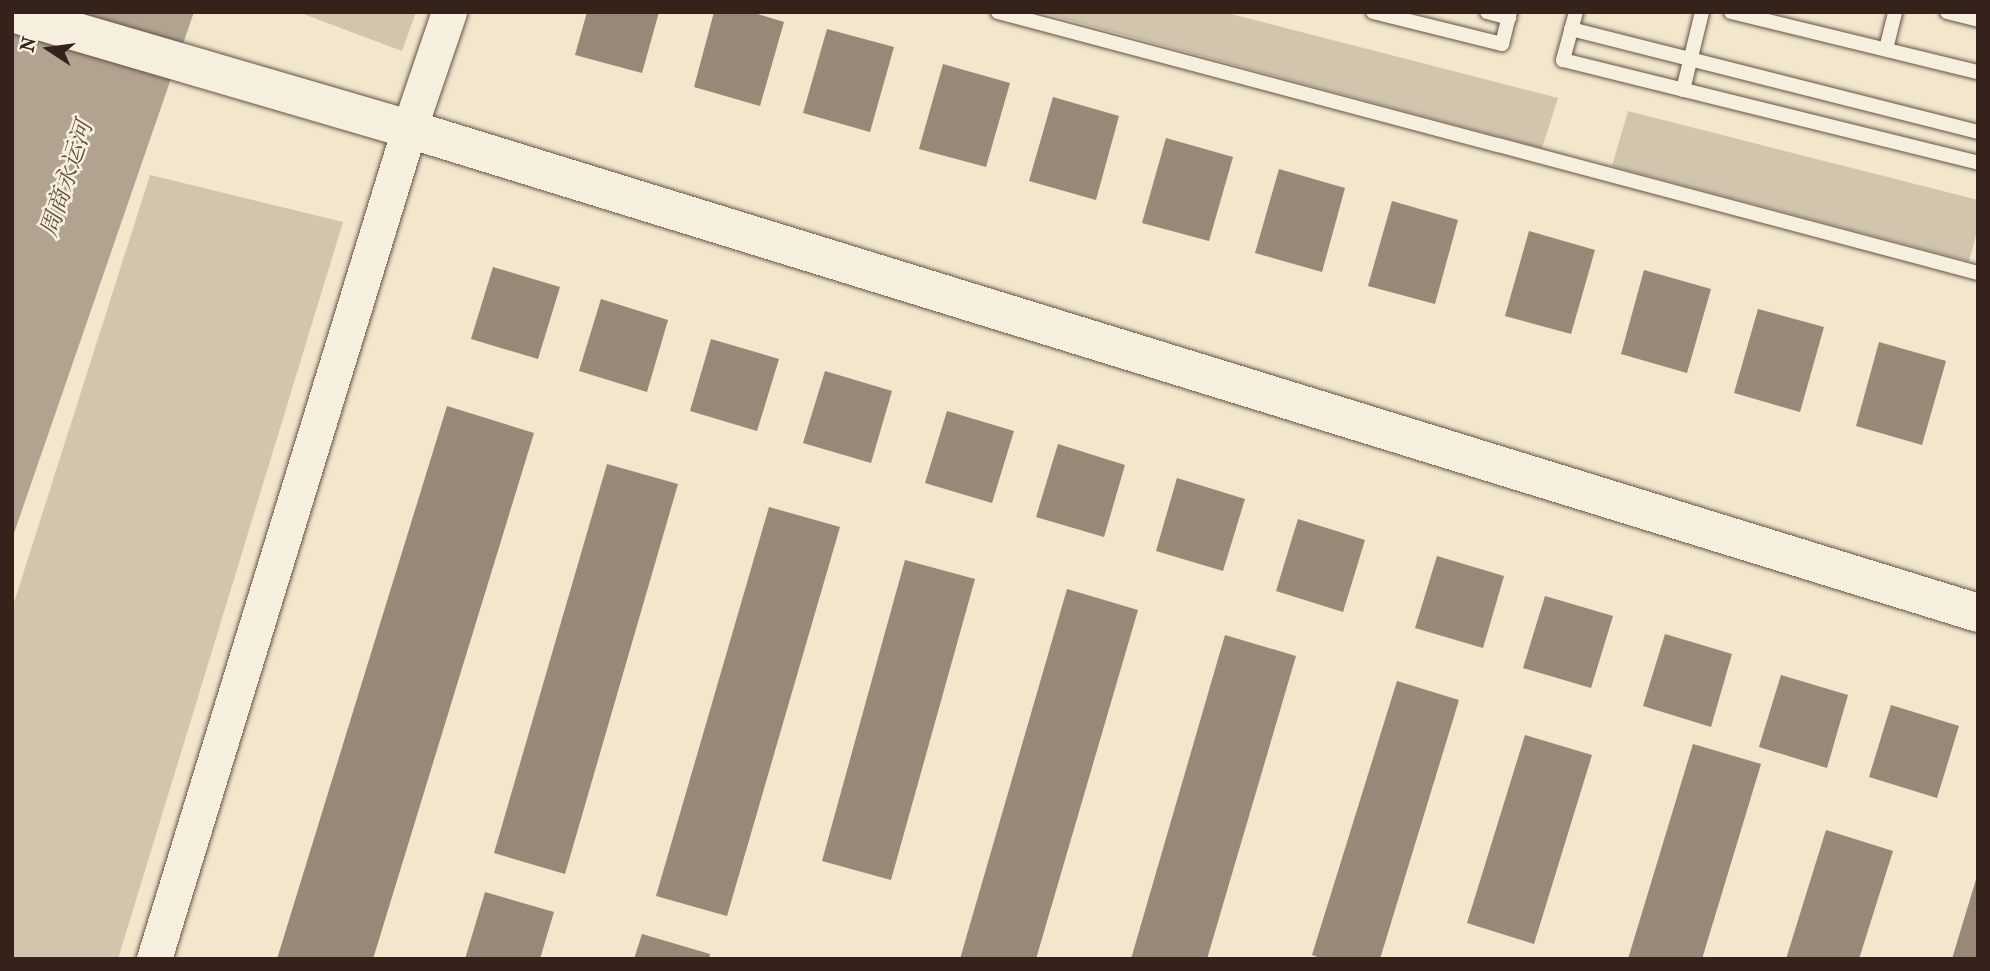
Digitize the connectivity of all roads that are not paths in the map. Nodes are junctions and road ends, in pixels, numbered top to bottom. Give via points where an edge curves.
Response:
1 (449, 12) edge
2 (998, 12) edge
3 (1373, 12) edge
4 (1487, 12) edge
5 (1576, 12) edge
6 (1702, 12) edge
7 (1731, 12) edge
8 (1895, 12) edge
9 (1947, 12) edge
10 (12, 13) edge
11 (1509, 15) edge
12 (1978, 20) edge
13 (1571, 29) junction
14 (1886, 49) junction
15 (1690, 59) junction
16 (1978, 72) edge
17 (1683, 90) junction
18 (409, 130) junction
19 (1978, 132) edge
20 (1978, 163) edge
21 (1978, 273) edge
22 (1978, 613) edge
23 (155, 959) edge

1 - 18 street
2 - 21 lane
3 - 11 lane via 1502,44
4 - 11 lane
5 - 13 lane
6 - 15 lane
7 - 14 lane
8 - 14 lane
9 - 12 lane
10 - 18 main road
13 - 15 lane
13 - 17 lane via 1563,60
14 - 16 lane
15 - 17 lane
15 - 19 lane
17 - 20 lane
18 - 22 main road
18 - 23 street

